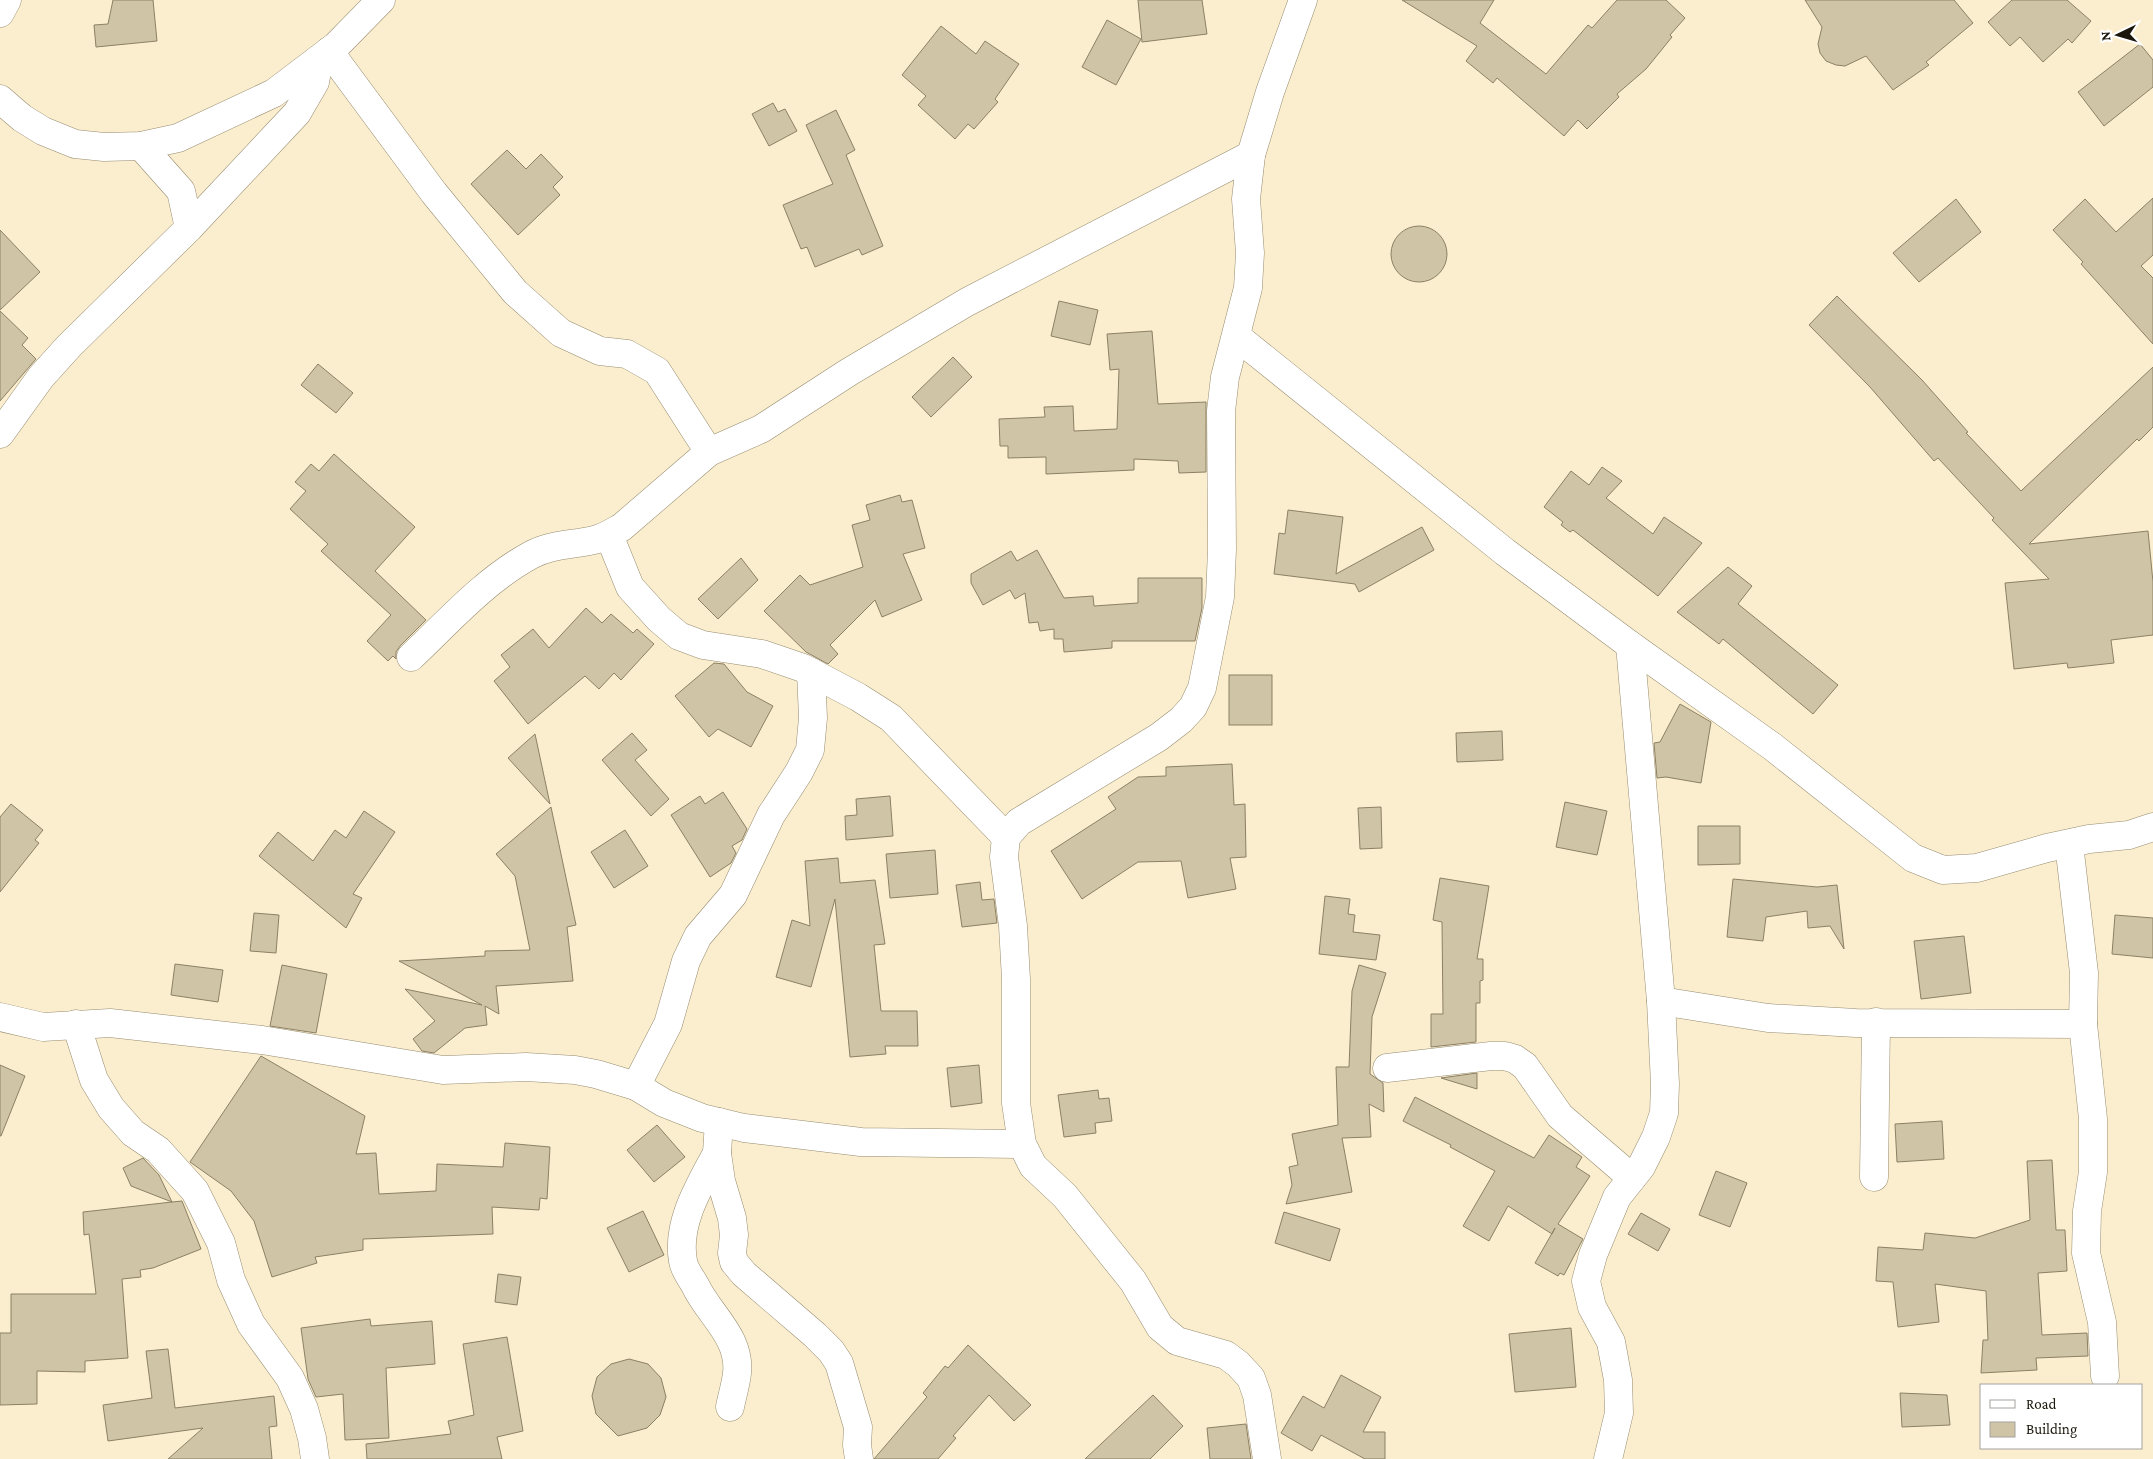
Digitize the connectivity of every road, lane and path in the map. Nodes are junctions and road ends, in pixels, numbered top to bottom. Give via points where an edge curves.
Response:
1 (8, 0) edge
2 (381, 0) edge
3 (1303, 0) edge
4 (0, 13) edge
5 (324, 55) junction
6 (0, 99) edge
7 (141, 146) junction
8 (1251, 155) junction
9 (189, 228) junction
10 (1236, 336) junction
11 (0, 434) edge
12 (709, 452) junction
13 (608, 535) junction
14 (1630, 645) junction
15 (412, 656) dead end
16 (811, 672) junction
17 (2141, 831) edge
18 (1006, 836) junction
19 (2069, 844) junction
20 (2153, 850) edge
21 (1661, 1001) junction
22 (0, 1017) edge
23 (1876, 1022) junction
24 (76, 1024) junction
25 (2083, 1024) junction
26 (1387, 1068) dead end
27 (636, 1086) junction
28 (719, 1122) junction
29 (1022, 1144) junction
30 (717, 1153) junction
31 (1632, 1178) junction
32 (1874, 1178) dead end
33 (2105, 1376) dead end
34 (730, 1407) dead end
35 (315, 1459) edge
36 (859, 1459) edge
37 (1267, 1459) edge
38 (1608, 1459) edge

1 - 4 street
2 - 5 street
3 - 8 street
5 - 7 street via 274,93 247,107 178,138
5 - 9 street via 315,82 297,113
5 - 12 street via 515,292 561,333 600,351 627,354 657,371
6 - 7 street via 43,131 75,144
7 - 9 street via 181,191
8 - 10 street via 1246,199 1250,252 1248,288
8 - 12 street via 967,302 848,372 761,429
9 - 11 street via 69,346 41,377
10 - 14 street via 1505,552
10 - 18 street via 1225,378 1221,411 1220,597 1202,688 1193,707 1181,720 1019,822
12 - 13 street via 622,527
13 - 15 street via 552,546 532,554 490,582
13 - 16 street via 630,587 679,636 703,645 762,654
14 - 19 street via 1773,747 1913,858 1943,870 1977,868
14 - 21 street
16 - 18 street via 891,718
16 - 27 street via 813,718 810,750 770,815 733,895 698,936 686,961 668,1024
17 - 19 street
17 - 20 street
18 - 29 street via 1004,857 1016,979 1016,1103
19 - 25 street via 2084,973
21 - 23 street via 1768,1018
21 - 31 street via 1664,1112 1656,1137
22 - 24 street via 43,1028
23 - 25 street
23 - 32 street
24 - 27 street via 110,1024 262,1040 443,1070 526,1067 575,1070
24 - 35 street via 94,1080 112,1108 133,1133 158,1150 194,1191 221,1243 231,1280 251,1324 290,1378 304,1409
25 - 33 street via 2093,1118 2094,1172 2086,1211 2086,1253 2102,1322
26 - 31 street via 1491,1056 1515,1059 1525,1066 1560,1116
27 - 28 street via 664,1103
28 - 29 street via 861,1142
28 - 30 street
29 - 37 street via 1033,1166 1065,1196 1133,1281 1160,1326 1177,1341 1226,1355 1251,1378 1257,1395
30 - 34 street via 697,1190 683,1230 683,1262 735,1350 737,1372
30 - 36 street via 732,1218 734,1262 815,1335 839,1363 858,1427
31 - 38 street via 1617,1197 1586,1281 1592,1307 1611,1342 1618,1380 1619,1413

